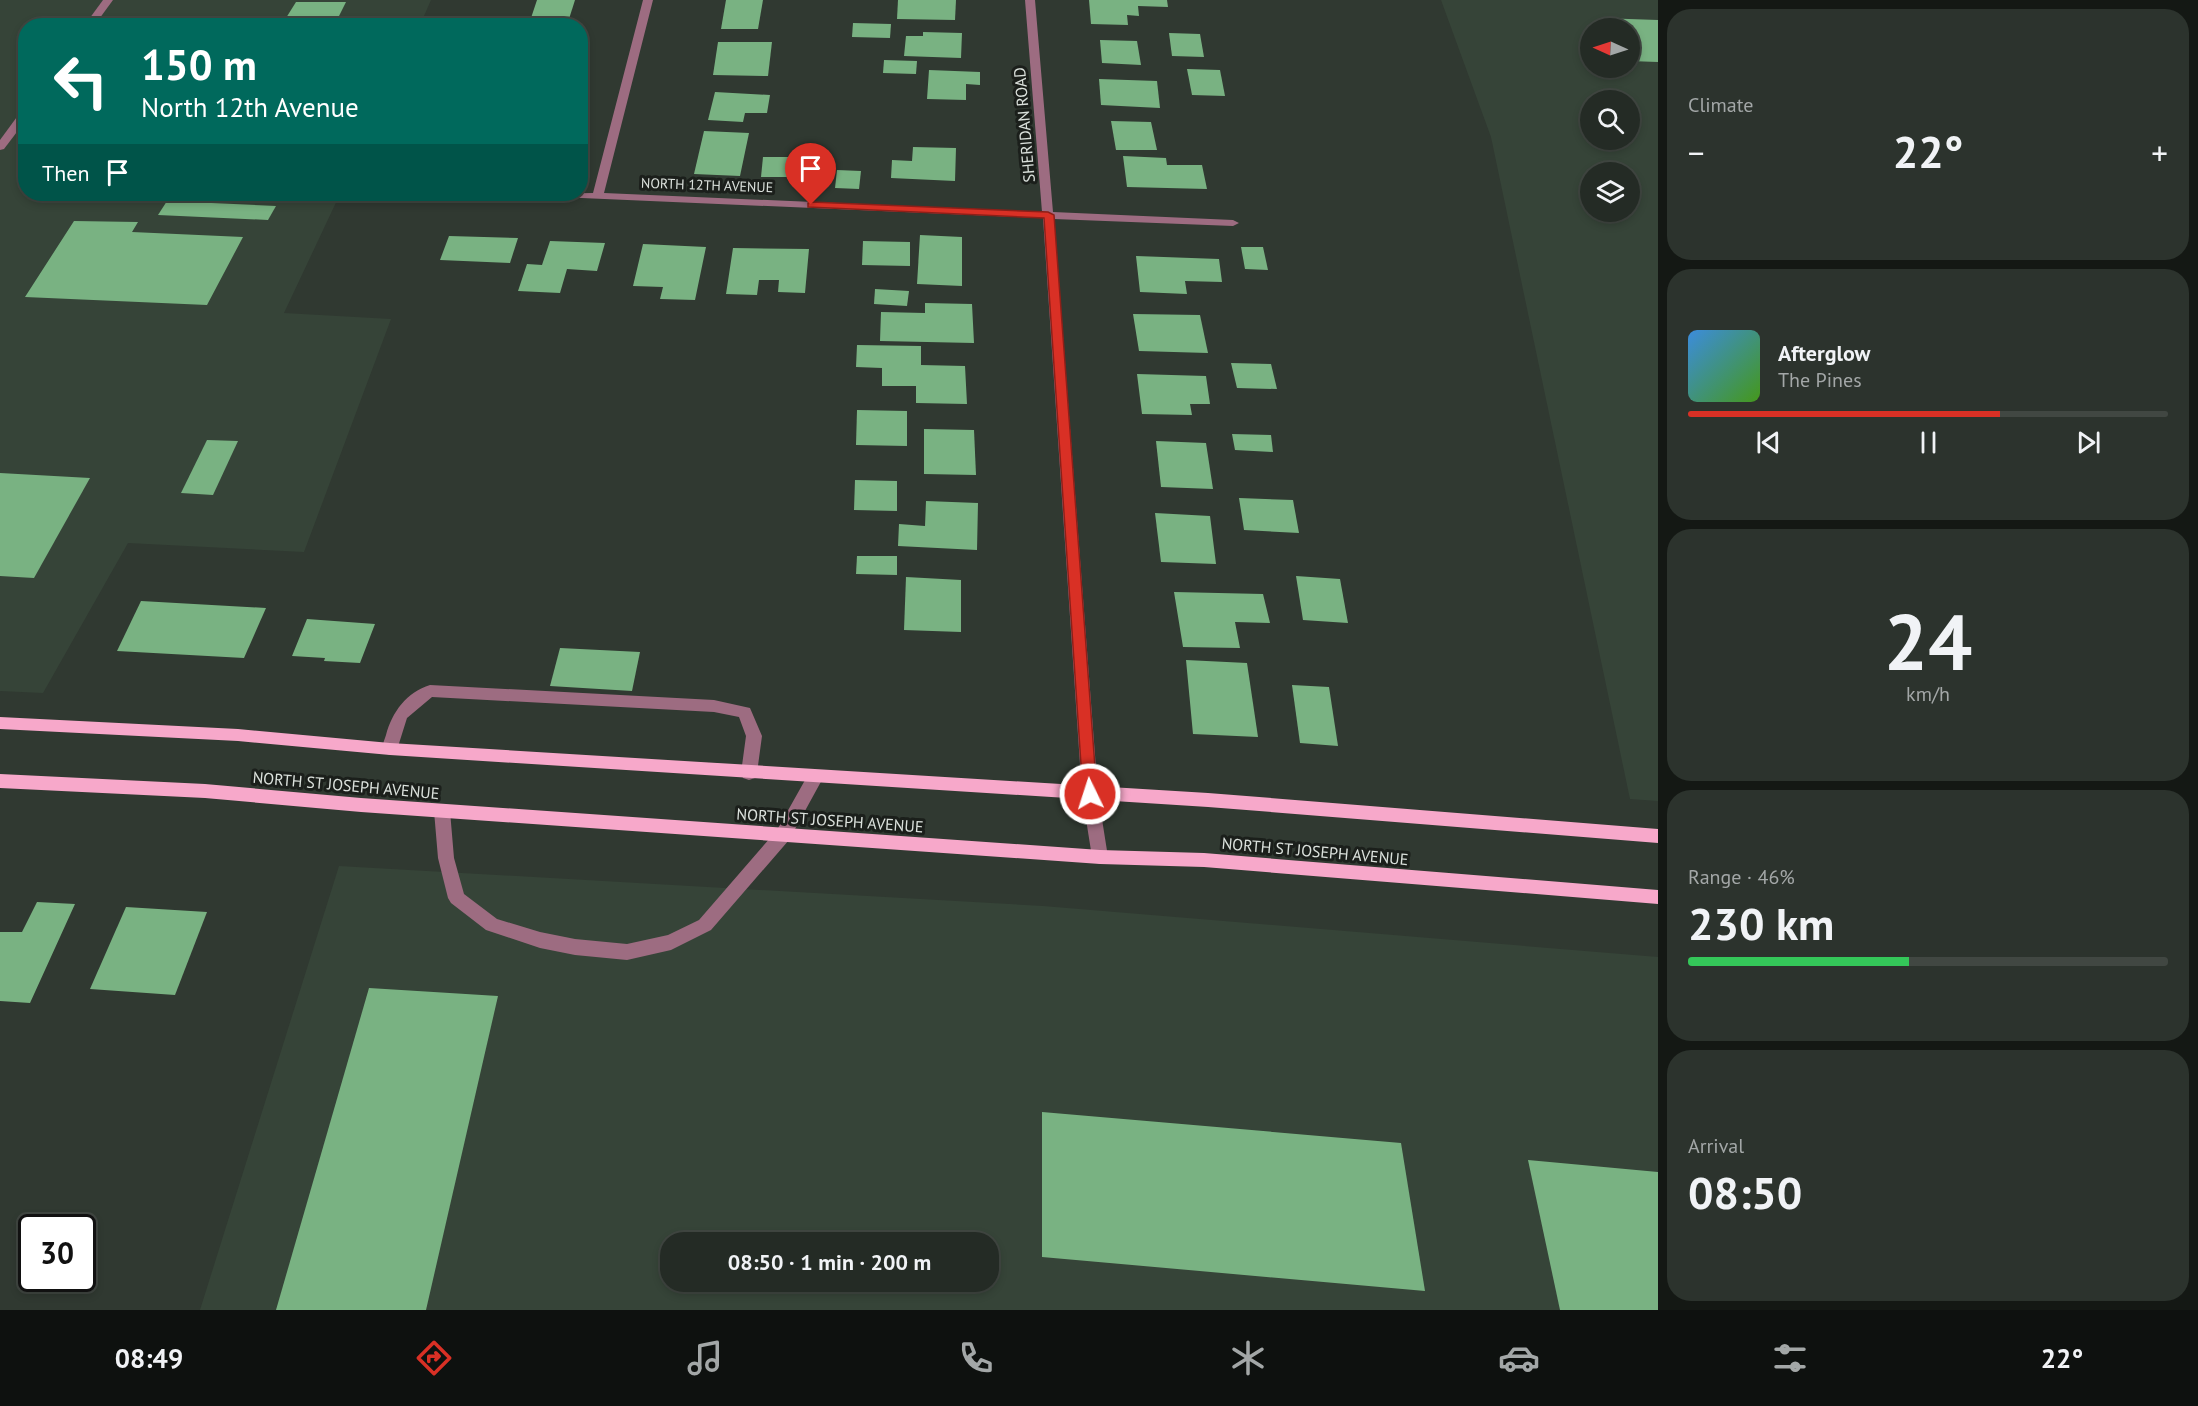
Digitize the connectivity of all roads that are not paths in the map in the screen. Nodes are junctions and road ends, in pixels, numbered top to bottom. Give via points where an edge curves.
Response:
1 (108, 0) edge
2 (648, 0) edge
3 (1030, 0) edge
4 (95, 18) edge
5 (18, 123) edge
6 (0, 147) edge
7 (588, 196) edge
8 (598, 196) junction
9 (1048, 215) junction
10 (1233, 223) dead end
11 (0, 723) edge
12 (390, 749) junction
13 (749, 773) junction
14 (814, 778) junction
15 (0, 781) edge
16 (1090, 794) junction
17 (442, 811) junction
18 (783, 835) junction
19 (1658, 836) edge
20 (1100, 857) junction
21 (1658, 897) edge

1 - 4 street
2 - 8 street
3 - 9 street, SHERIDAN ROAD
5 - 6 street
7 - 8 street, NORTH 12TH AVENUE
8 - 9 street, NORTH 12TH AVENUE
9 - 10 street, NORTH 12TH AVENUE
9 - 16 street, SHERIDAN ROAD
11 - 12 main road via 238,735
12 - 13 main road
12 - 13 street via 394,726 406,705 430,691 714,706 745,712 754,736
13 - 14 main road
14 - 16 main road
14 - 18 street
15 - 17 main road, NORTH ST JOSEPH AVENUE via 205,791
16 - 19 main road
16 - 20 street, SHERIDAN ROAD
17 - 18 main road, NORTH ST JOSEPH AVENUE
17 - 18 street via 446,858 457,898 492,925 540,940 627,952 671,942 705,925
18 - 20 main road, NORTH ST JOSEPH AVENUE
20 - 21 main road, NORTH ST JOSEPH AVENUE via 1204,860

